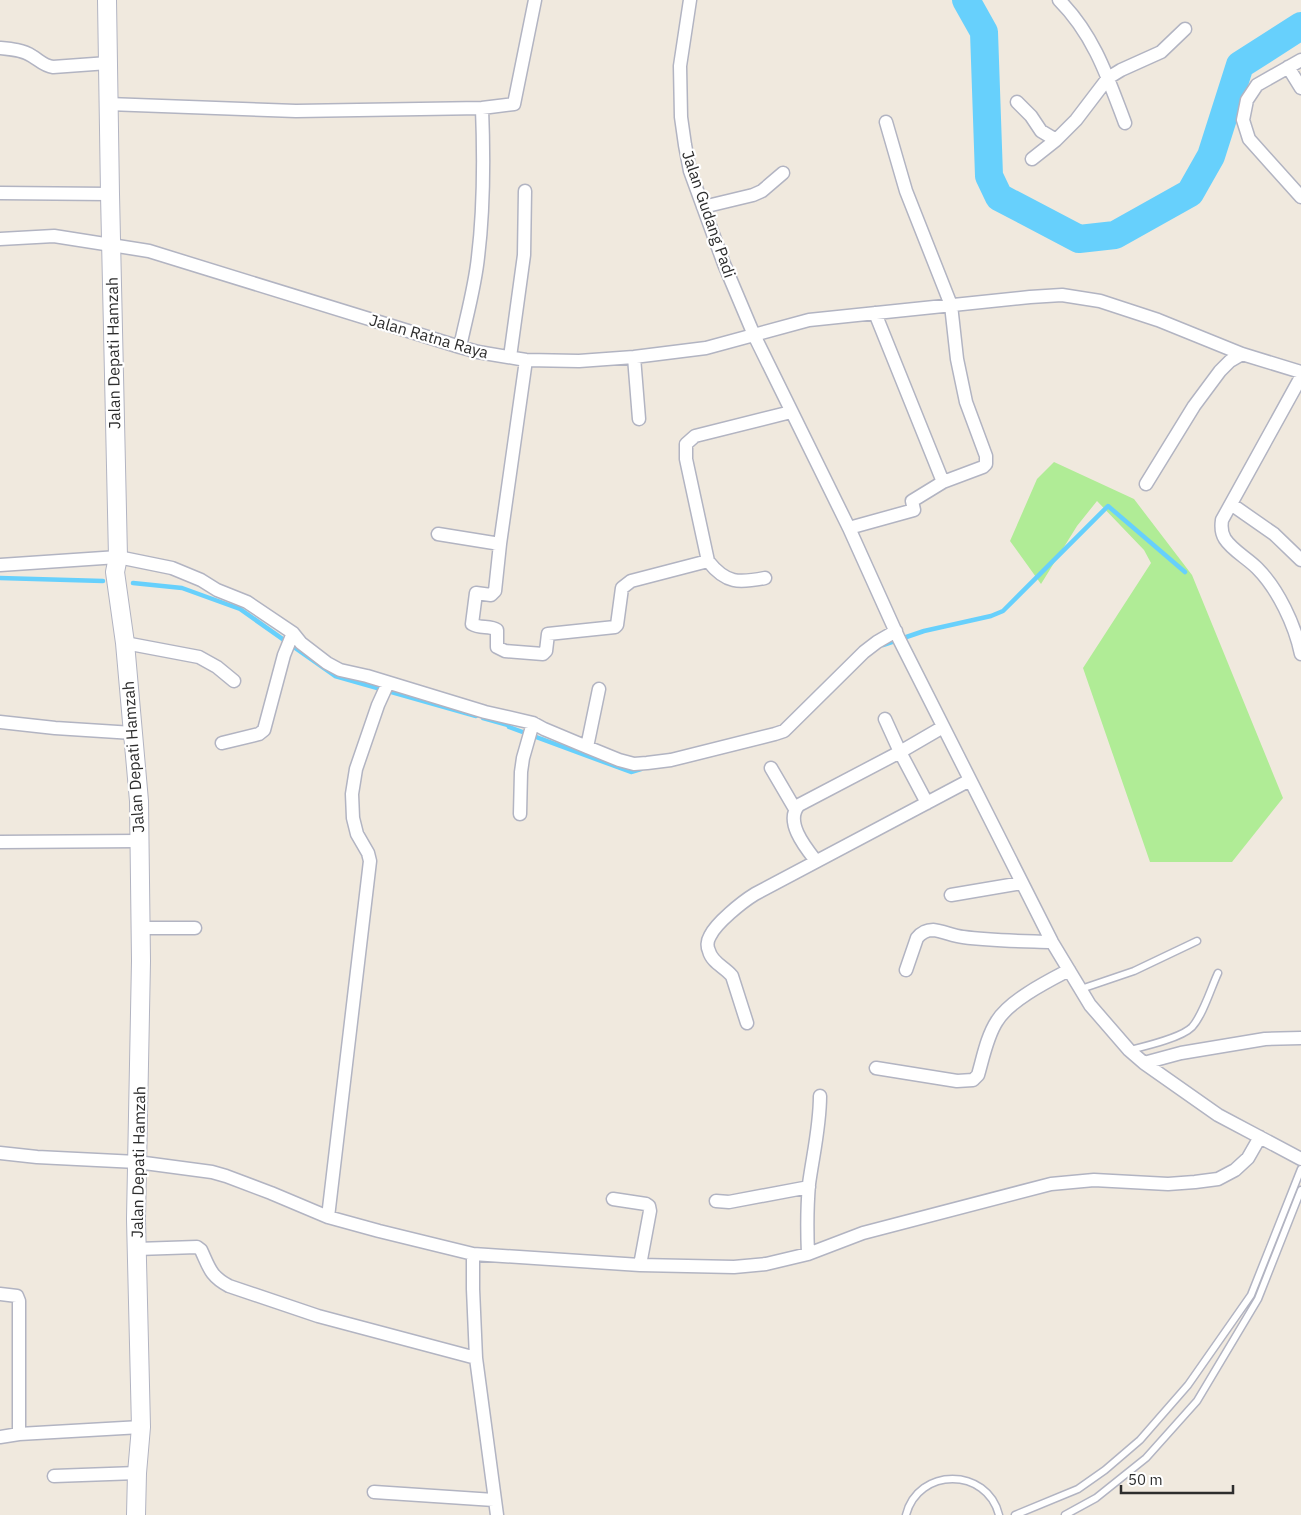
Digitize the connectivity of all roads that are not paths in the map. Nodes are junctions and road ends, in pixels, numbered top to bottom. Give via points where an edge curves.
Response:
1 (108, 0) edge
2 (535, 0) edge
3 (690, 0) edge
4 (1059, 0) edge
5 (1185, 30) dead end
6 (0, 48) edge
7 (1301, 60) edge
8 (108, 63) junction
9 (1288, 67) junction
10 (1108, 78) junction
11 (1301, 88) edge
12 (1017, 102) dead end
13 (108, 104) junction
14 (482, 108) junction
15 (886, 122) dead end
16 (1125, 123) dead end
17 (1056, 140) junction
18 (1032, 159) dead end
19 (783, 173) dead end
20 (526, 191) dead end
21 (0, 193) edge
22 (110, 194) junction
23 (1301, 197) edge
24 (703, 207) junction
25 (0, 239) edge
26 (111, 244) junction
27 (951, 305) junction
28 (875, 313) junction
29 (754, 335) junction
30 (460, 347) junction
31 (1242, 354) junction
32 (510, 357) junction
33 (634, 357) junction
34 (526, 360) junction
35 (1301, 372) edge
36 (1301, 377) edge
37 (791, 412) junction
38 (639, 419) dead end
39 (944, 482) junction
40 (1146, 484) dead end
41 (1231, 504) junction
42 (849, 528) junction
43 (438, 534) dead end
44 (500, 544) junction
45 (118, 557) junction
46 (1301, 560) edge
47 (708, 561) junction
48 (0, 565) edge
49 (765, 578) dead end
50 (898, 635) junction
51 (291, 637) junction
52 (125, 643) junction
53 (1301, 654) edge
54 (234, 681) dead end
55 (387, 685) junction
56 (599, 689) dead end
57 (885, 718) dead end
58 (0, 722) edge
59 (943, 727) junction
60 (532, 728) junction
61 (133, 733) junction
62 (222, 743) dead end
63 (587, 747) junction
64 (900, 752) junction
65 (771, 768) dead end
66 (970, 780) junction
67 (927, 803) junction
68 (795, 809) junction
69 (520, 814) dead end
70 (139, 841) junction
71 (0, 842) edge
72 (816, 861) junction
73 (1022, 883) junction
74 (951, 895) dead end
75 (140, 928) junction
76 (195, 928) dead end
77 (1197, 941) dead end
78 (1052, 942) junction
79 (906, 970) dead end
80 (1069, 970) junction
81 (1218, 973) dead end
82 (1081, 989) junction
83 (748, 1023) dead end
84 (1301, 1038) edge
85 (1129, 1050) junction
86 (1144, 1063) junction
87 (876, 1068) dead end
88 (820, 1096) dead end
89 (1260, 1137) junction
90 (0, 1153) edge
91 (1301, 1159) edge
92 (137, 1162) junction
93 (1301, 1169) edge
94 (809, 1187) junction
95 (1301, 1190) edge
96 (614, 1199) dead end
97 (716, 1201) dead end
98 (328, 1217) junction
99 (137, 1249) junction
100 (473, 1254) junction
101 (808, 1254) junction
102 (640, 1266) junction
103 (0, 1294) edge
104 (476, 1358) junction
105 (141, 1427) junction
106 (20, 1434) junction
107 (0, 1438) edge
108 (137, 1473) junction
109 (54, 1476) dead end
110 (374, 1492) dead end
111 (494, 1500) junction
112 (136, 1515) edge
113 (497, 1515) edge
114 (906, 1515) edge
115 (999, 1515) edge
116 (1015, 1515) edge
117 (1065, 1515) edge

1 - 8 main road, Jalan Depati Hamzah
2 - 14 street via 514,104
3 - 24 street, Jalan Gudang Padi via 680,66 682,117 690,171
4 - 10 street via 1088,36
5 - 10 street via 1161,52
6 - 8 street via 32,55 53,68
7 - 9 street
8 - 13 main road, Jalan Depati Hamzah
9 - 11 street
9 - 23 street via 1257,85 1247,100 1243,120 1249,139
10 - 16 street
10 - 17 street
12 - 17 street via 1041,131
13 - 14 street via 296,111
13 - 22 main road, Jalan Depati Hamzah
14 - 30 street via 482,203 478,259
15 - 27 street via 906,191
17 - 18 street
19 - 24 street via 762,191
20 - 32 street via 524,255
21 - 22 street
22 - 26 main road, Jalan Depati Hamzah
24 - 29 street, Jalan Gudang Padi
25 - 26 street, Jalan Ratna Raya via 54,236
26 - 30 street, Jalan Ratna Raya via 149,251
26 - 45 main road, Jalan Depati Hamzah
27 - 28 street, Jalan Ratna Raya
27 - 31 street, Jalan Ratna Raya via 1062,295 1100,301
27 - 39 street via 966,402 987,460 983,467
28 - 29 street, Jalan Ratna Raya via 808,320
28 - 39 street
29 - 33 street, Jalan Ratna Raya via 706,348
29 - 37 street, Jalan Gudang Padi
30 - 32 street, Jalan Ratna Raya
31 - 35 street, Jalan Ratna Raya
31 - 40 street via 1220,371 1194,406
32 - 34 street, Jalan Ratna Raya
33 - 34 street, Jalan Ratna Raya
33 - 38 street
34 - 44 street
36 - 41 street
37 - 42 street, Jalan Gudang Padi
37 - 47 street via 695,436 686,444 686,460
39 - 42 street via 912,500 914,510
41 - 46 street via 1274,534
41 - 53 street via 1222,520 1222,534 1273,587 1292,625
42 - 50 street, Jalan Gudang Padi
43 - 44 street
44 - 47 street via 495,591 491,596 476,593 472,624 497,630 497,647 505,651 543,654 548,634 615,627 622,588 631,581
45 - 48 street
45 - 51 street via 172,568 201,580 247,602
45 - 52 main road, Jalan Depati Hamzah via 115,572
47 - 49 street via 726,578 742,582
50 - 59 street, Jalan Gudang Padi
50 - 63 street via 876,642 864,652 784,731 647,764 619,760
51 - 55 street via 340,670
51 - 62 street via 264,730
52 - 54 street via 198,657
52 - 61 main road, Jalan Depati Hamzah
55 - 60 street
55 - 98 street via 356,769 352,794 357,834 370,861
56 - 63 street
57 - 64 street
58 - 61 street
59 - 64 street
59 - 66 street, Jalan Gudang Padi
60 - 63 street via 544,729
60 - 69 street via 521,772
61 - 70 main road, Jalan Depati Hamzah
64 - 67 street
64 - 68 street
65 - 68 street
66 - 67 street
66 - 73 street, Jalan Gudang Padi
67 - 72 street
68 - 72 street via 793,816 799,836
70 - 71 street
70 - 75 main road, Jalan Depati Hamzah
72 - 83 street via 745,900 710,936 709,952 732,976
73 - 74 street
73 - 78 street, Jalan Gudang Padi
75 - 76 street
75 - 92 main road, Jalan Depati Hamzah
77 - 82 lane via 1134,971
78 - 79 street via 994,940 927,931 917,938
78 - 80 street, Jalan Gudang Padi
80 - 82 street, Jalan Gudang Padi
80 - 87 street via 1043,984 996,1021 974,1080 957,1081
81 - 85 lane via 1193,1026 1183,1034
82 - 85 street, Jalan Gudang Padi via 1090,1005
84 - 86 street via 1265,1039 1181,1053
85 - 86 street, Jalan Gudang Padi
86 - 89 street, Jalan Gudang Padi via 1218,1115
88 - 94 street
89 - 91 street, Jalan Gudang Padi
89 - 101 street via 1248,1158 1218,1179 1168,1184 1094,1180 1051,1184 863,1233
90 - 92 street via 36,1158
92 - 98 street via 226,1176
92 - 99 main road, Jalan Depati Hamzah
93 - 116 lane via 1251,1295 1188,1385 1140,1440 1105,1470 1078,1489
94 - 97 street via 729,1202
94 - 101 street
95 - 117 lane via 1258,1299 1196,1401 1146,1458 1096,1498
96 - 102 street via 649,1206
98 - 100 street
99 - 104 street via 198,1247 212,1273 229,1286 318,1316
99 - 105 main road, Jalan Depati Hamzah
100 - 102 street
100 - 104 street
101 - 102 street via 766,1264 734,1267
103 - 106 street via 17,1296 19,1301
104 - 111 street
105 - 106 street
105 - 108 main road, Jalan Depati Hamzah
106 - 107 street
108 - 109 street
108 - 112 main road, Jalan Depati Hamzah
110 - 111 street
111 - 113 street
114 - 115 lane via 914,1497 923,1488 946,1478 959,1478 982,1488 991,1497

